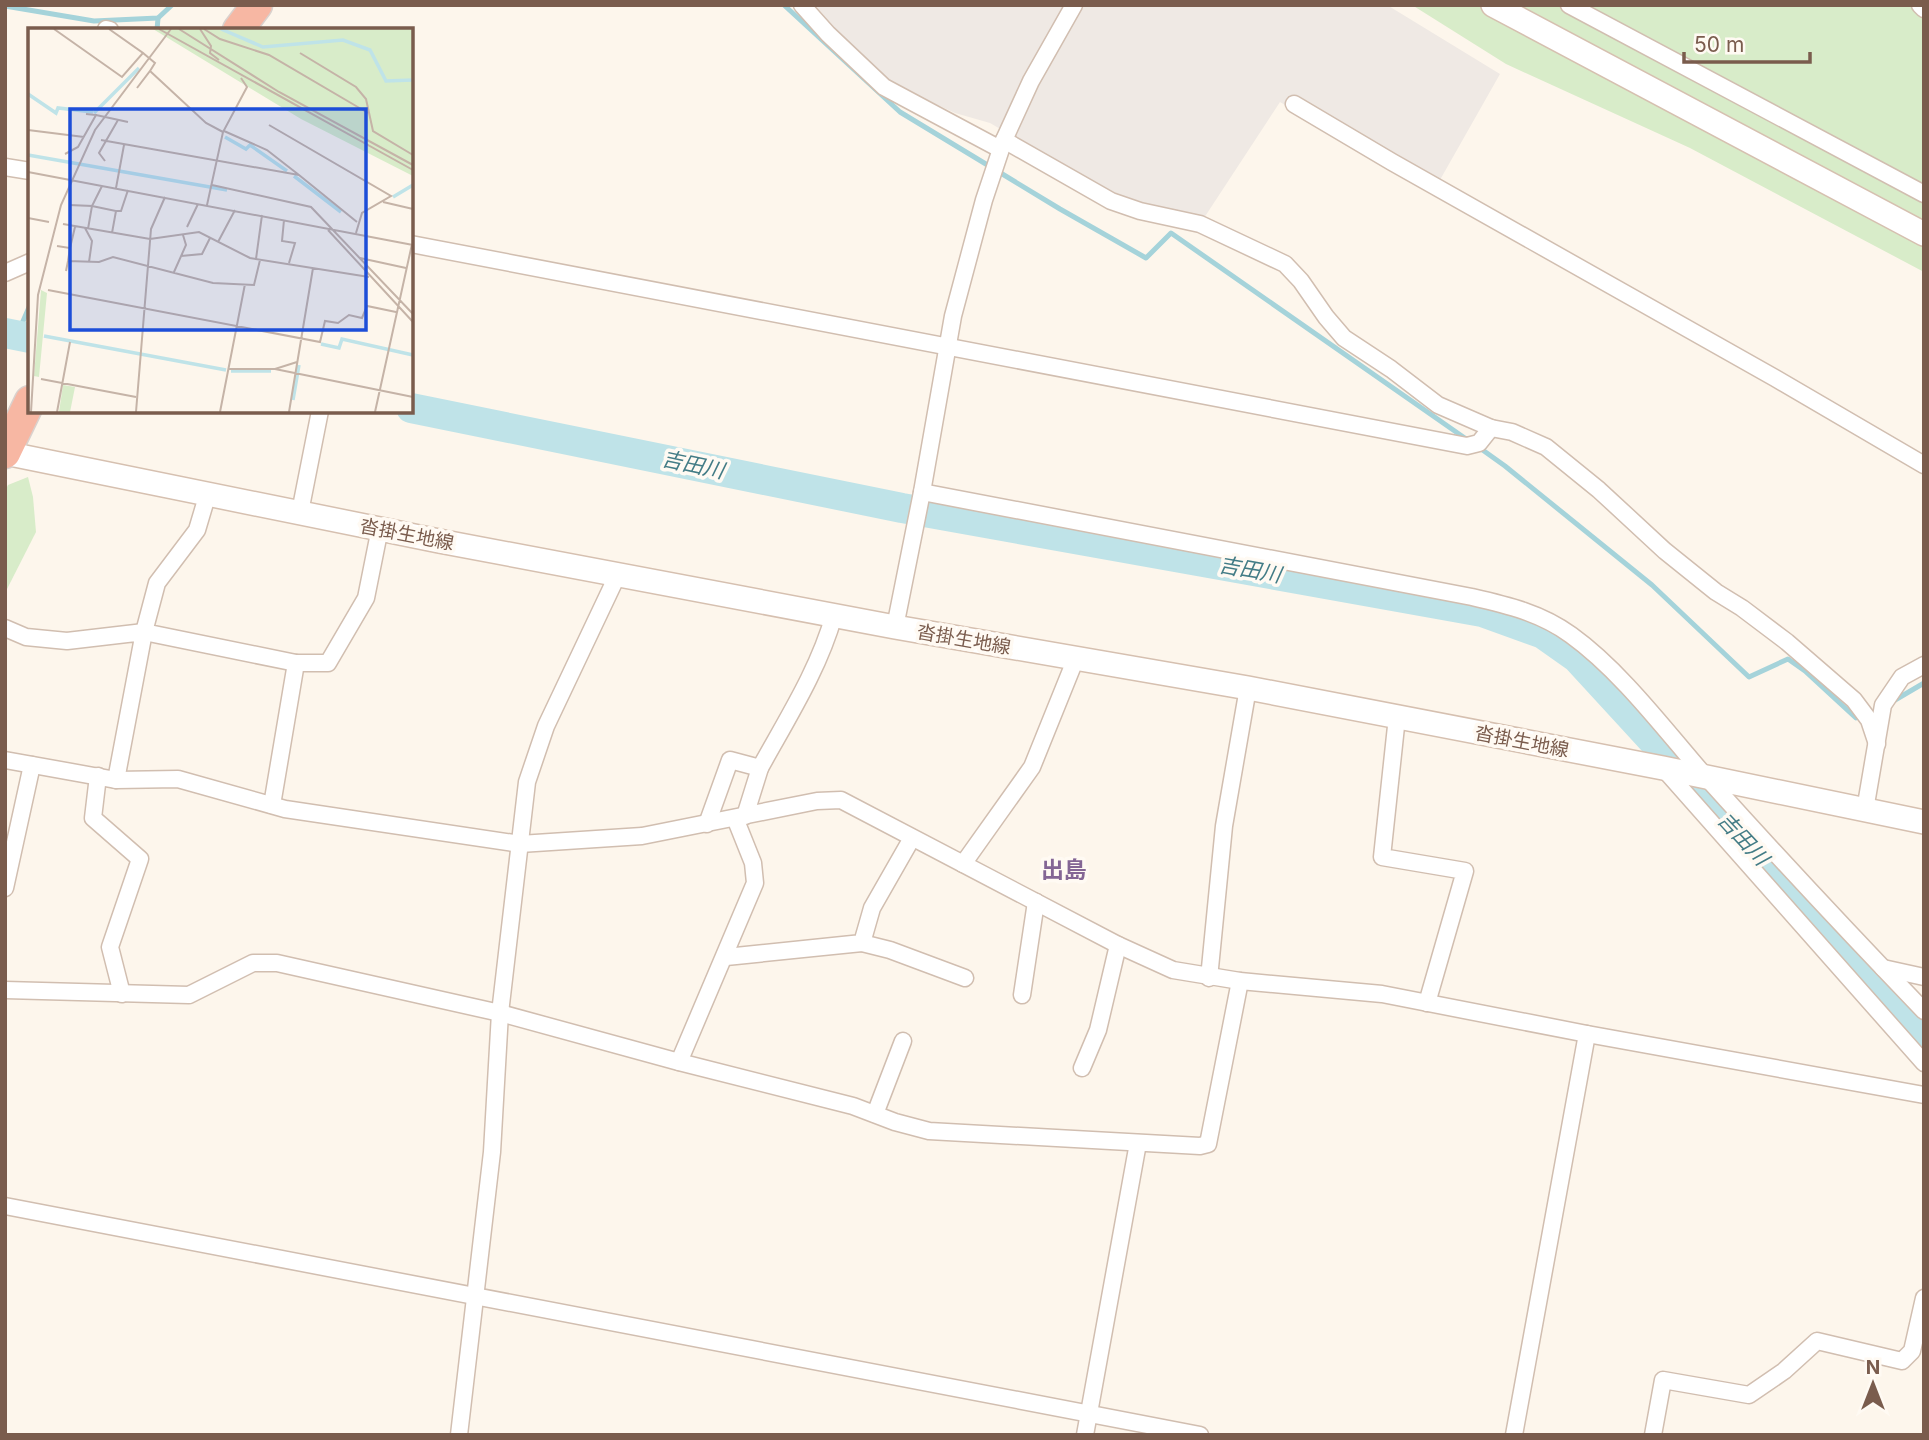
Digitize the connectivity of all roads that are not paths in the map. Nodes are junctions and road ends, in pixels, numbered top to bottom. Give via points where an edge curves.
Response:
1 (257, 5) edge
2 (802, 5) edge
3 (1074, 5) edge
4 (1493, 5) edge
5 (1569, 5) edge
6 (240, 28) edge
7 (1294, 104) dead end
8 (1002, 145) junction
9 (5, 167) edge
10 (28, 171) edge
11 (1924, 194) edge
12 (1924, 233) edge
13 (413, 244) edge
14 (28, 263) edge
15 (5, 273) edge
16 (948, 347) junction
17 (28, 405) edge
18 (320, 413) edge
19 (1491, 428) junction
20 (5, 453) edge
21 (1924, 465) edge
22 (208, 493) junction
23 (922, 493) junction
24 (300, 512) junction
25 (380, 528) junction
26 (618, 574) junction
27 (834, 615) junction
28 (895, 626) junction
29 (5, 628) edge
30 (144, 632) junction
31 (1076, 658) junction
32 (296, 663) junction
33 (1924, 665) edge
34 (1248, 688) junction
35 (1397, 717) junction
36 (1877, 744) junction
37 (5, 760) edge
38 (32, 765) junction
39 (760, 768) junction
40 (1664, 768) junction
41 (98, 776) junction
42 (1706, 777) junction
43 (116, 780) junction
44 (272, 805) junction
45 (1865, 810) junction
46 (740, 817) junction
47 (1924, 821) edge
48 (707, 824) junction
49 (912, 838) junction
50 (520, 844) junction
51 (964, 864) junction
52 (5, 888) edge
53 (1036, 902) junction
54 (862, 943) junction
55 (1118, 945) junction
56 (726, 957) junction
57 (1883, 968) junction
58 (1924, 977) edge
59 (965, 978) dead end
60 (1209, 978) junction
61 (1240, 981) junction
62 (5, 990) edge
63 (122, 994) junction
64 (1022, 995) dead end
65 (1427, 1003) junction
66 (1924, 1011) edge
67 (500, 1013) junction
68 (1587, 1034) junction
69 (903, 1041) dead end
70 (679, 1062) junction
71 (1924, 1063) edge
72 (1082, 1068) dead end
73 (1924, 1095) edge
74 (875, 1114) junction
75 (1138, 1143) junction
76 (5, 1206) edge
77 (473, 1296) junction
78 (1924, 1298) edge
79 (1089, 1413) junction
80 (459, 1435) edge
81 (1085, 1435) edge
82 (1199, 1435) edge
83 (1514, 1435) edge
84 (1653, 1435) edge

1 - 6 highway
2 - 8 street via 884,87
3 - 8 street
4 - 12 main road
5 - 11 street
7 - 21 street
8 - 16 street
8 - 19 street via 1111,201 1200,224 1285,264 1344,338 1437,405
9 - 10 street
13 - 16 street
14 - 15 street
16 - 19 street via 1467,446 1479,443
16 - 23 street
17 - 20 highway
18 - 24 street
19 - 36 street via 1546,447 1675,559 1787,642 1854,700 1869,720
20 - 22 main road, 沓掛生地線
22 - 24 main road, 沓掛生地線
22 - 30 street via 197,530 158,583
23 - 28 street
23 - 42 street via 1472,597 1545,618 1605,665
24 - 25 main road, 沓掛生地線
25 - 26 main road, 沓掛生地線
25 - 32 street via 366,598 328,663
26 - 27 main road, 沓掛生地線
26 - 50 street via 546,726 527,782
27 - 28 main road, 沓掛生地線
27 - 39 street via 807,683
28 - 31 main road, 沓掛生地線
29 - 30 street via 26,637 67,640
30 - 32 street
30 - 43 street
31 - 34 main road, 沓掛生地線
31 - 51 street via 1032,767
32 - 44 street
33 - 36 street via 1902,677 1883,705
34 - 35 main road, 沓掛生地線
34 - 60 street via 1224,826
35 - 40 main road, 沓掛生地線
35 - 65 street via 1382,857 1465,871
36 - 45 street
37 - 38 street
38 - 41 street
38 - 52 street
39 - 46 street
39 - 48 street via 730,760
40 - 42 main road, 沓掛生地線
40 - 71 street
41 - 43 street
41 - 63 street via 93,818 140,859 110,947
42 - 45 main road, 沓掛生地線
42 - 57 street
43 - 44 street via 178,779
44 - 50 street
45 - 47 main road, 沓掛生地線
46 - 48 street
46 - 49 street via 817,800 841,800
46 - 56 street via 755,883
48 - 50 street via 642,836
49 - 51 street
49 - 54 street via 872,908
50 - 67 street
51 - 53 street
53 - 55 street
53 - 64 street
54 - 56 street
54 - 59 street
55 - 60 street via 1173,970
55 - 72 street via 1098,1030
56 - 70 street
57 - 58 street
57 - 66 street
60 - 61 street
61 - 65 street via 1382,994
61 - 75 street via 1208,1144
62 - 63 street
63 - 67 street via 189,995 253,963 277,963
65 - 68 street
67 - 70 street
67 - 77 street via 492,1152
68 - 73 street
68 - 83 street
69 - 74 street
70 - 74 street
74 - 75 street via 929,1131
75 - 79 street
76 - 77 street
77 - 79 street
77 - 80 street
78 - 84 street via 1912,1351 1902,1362 1818,1341 1749,1395 1663,1380
79 - 81 street
79 - 82 street

